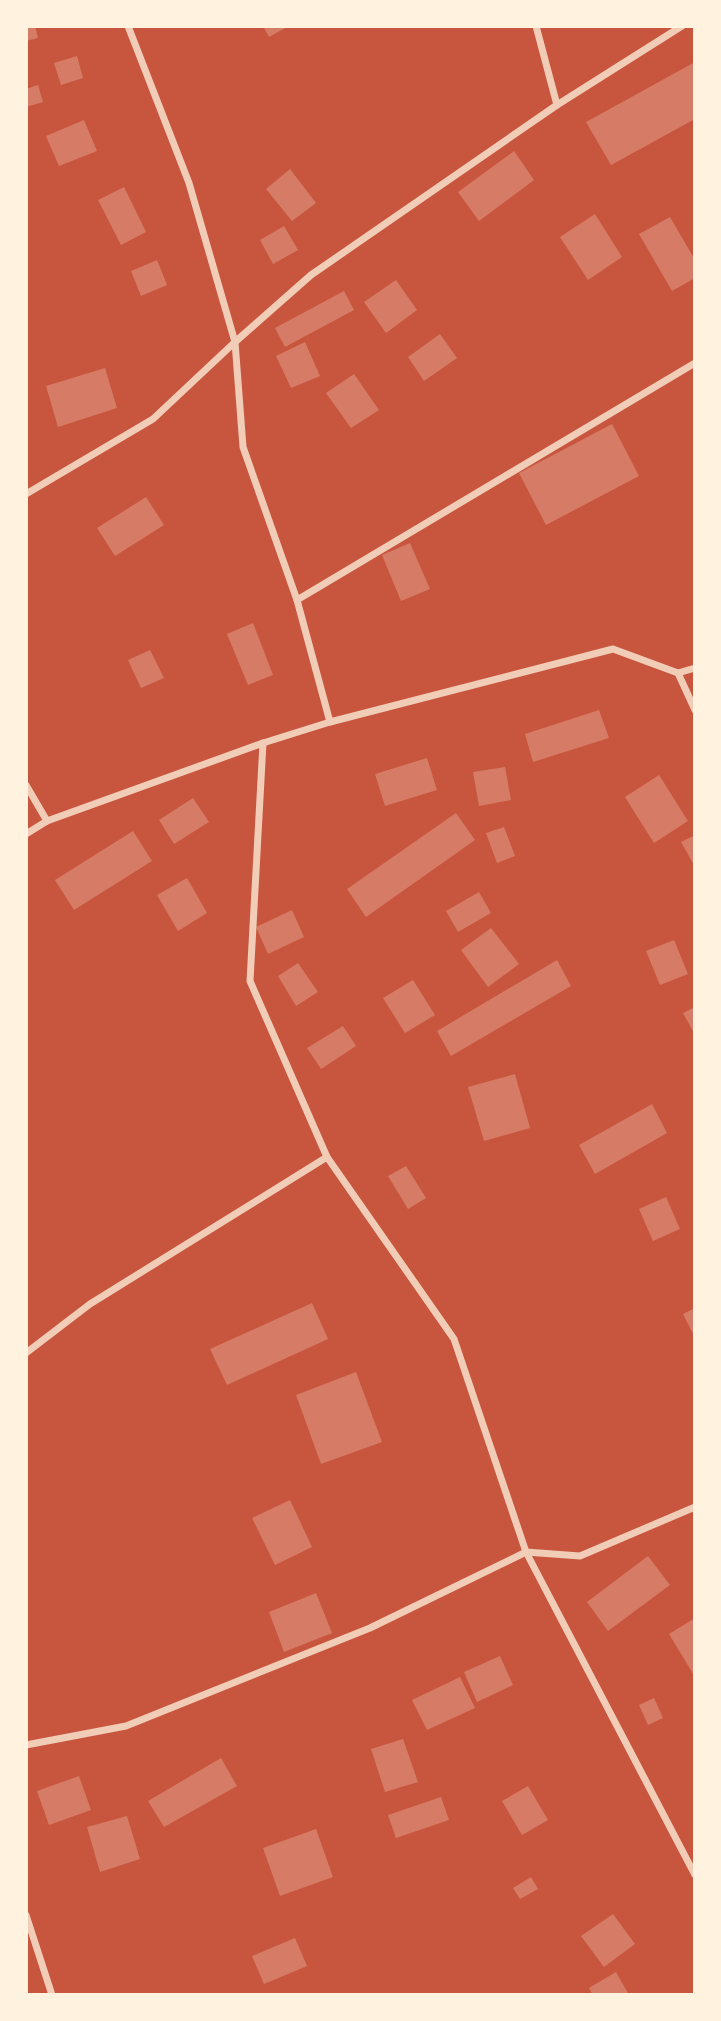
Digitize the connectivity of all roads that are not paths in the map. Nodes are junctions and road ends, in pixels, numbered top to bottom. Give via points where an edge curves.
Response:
1 (128, 26) edge
2 (536, 26) edge
3 (681, 26) edge
4 (557, 105) junction
5 (235, 342) junction
6 (695, 363) edge
7 (26, 494) edge
8 (297, 600) junction
9 (695, 668) edge
10 (678, 673) junction
11 (695, 710) edge
12 (330, 722) junction
13 (263, 743) junction
14 (26, 785) edge
15 (47, 821) junction
16 (26, 834) edge
17 (327, 1157) junction
18 (26, 1353) edge
19 (695, 1507) edge
20 (526, 1552) junction
21 (26, 1745) edge
22 (695, 1875) edge
23 (26, 1915) edge
24 (52, 1995) edge

1 - 5 street via 188,183
2 - 4 street
3 - 4 street
4 - 5 street via 311,275
5 - 7 street via 153,419
5 - 8 street via 243,447
6 - 8 street
8 - 12 street
9 - 10 street
10 - 11 street
10 - 12 street via 613,649
12 - 13 street
13 - 15 street
13 - 17 street via 250,981
14 - 15 street
15 - 16 street
17 - 18 street via 90,1304
17 - 20 street via 454,1339
19 - 20 street via 580,1556
20 - 21 street via 370,1628 127,1726
20 - 22 street
23 - 24 street

